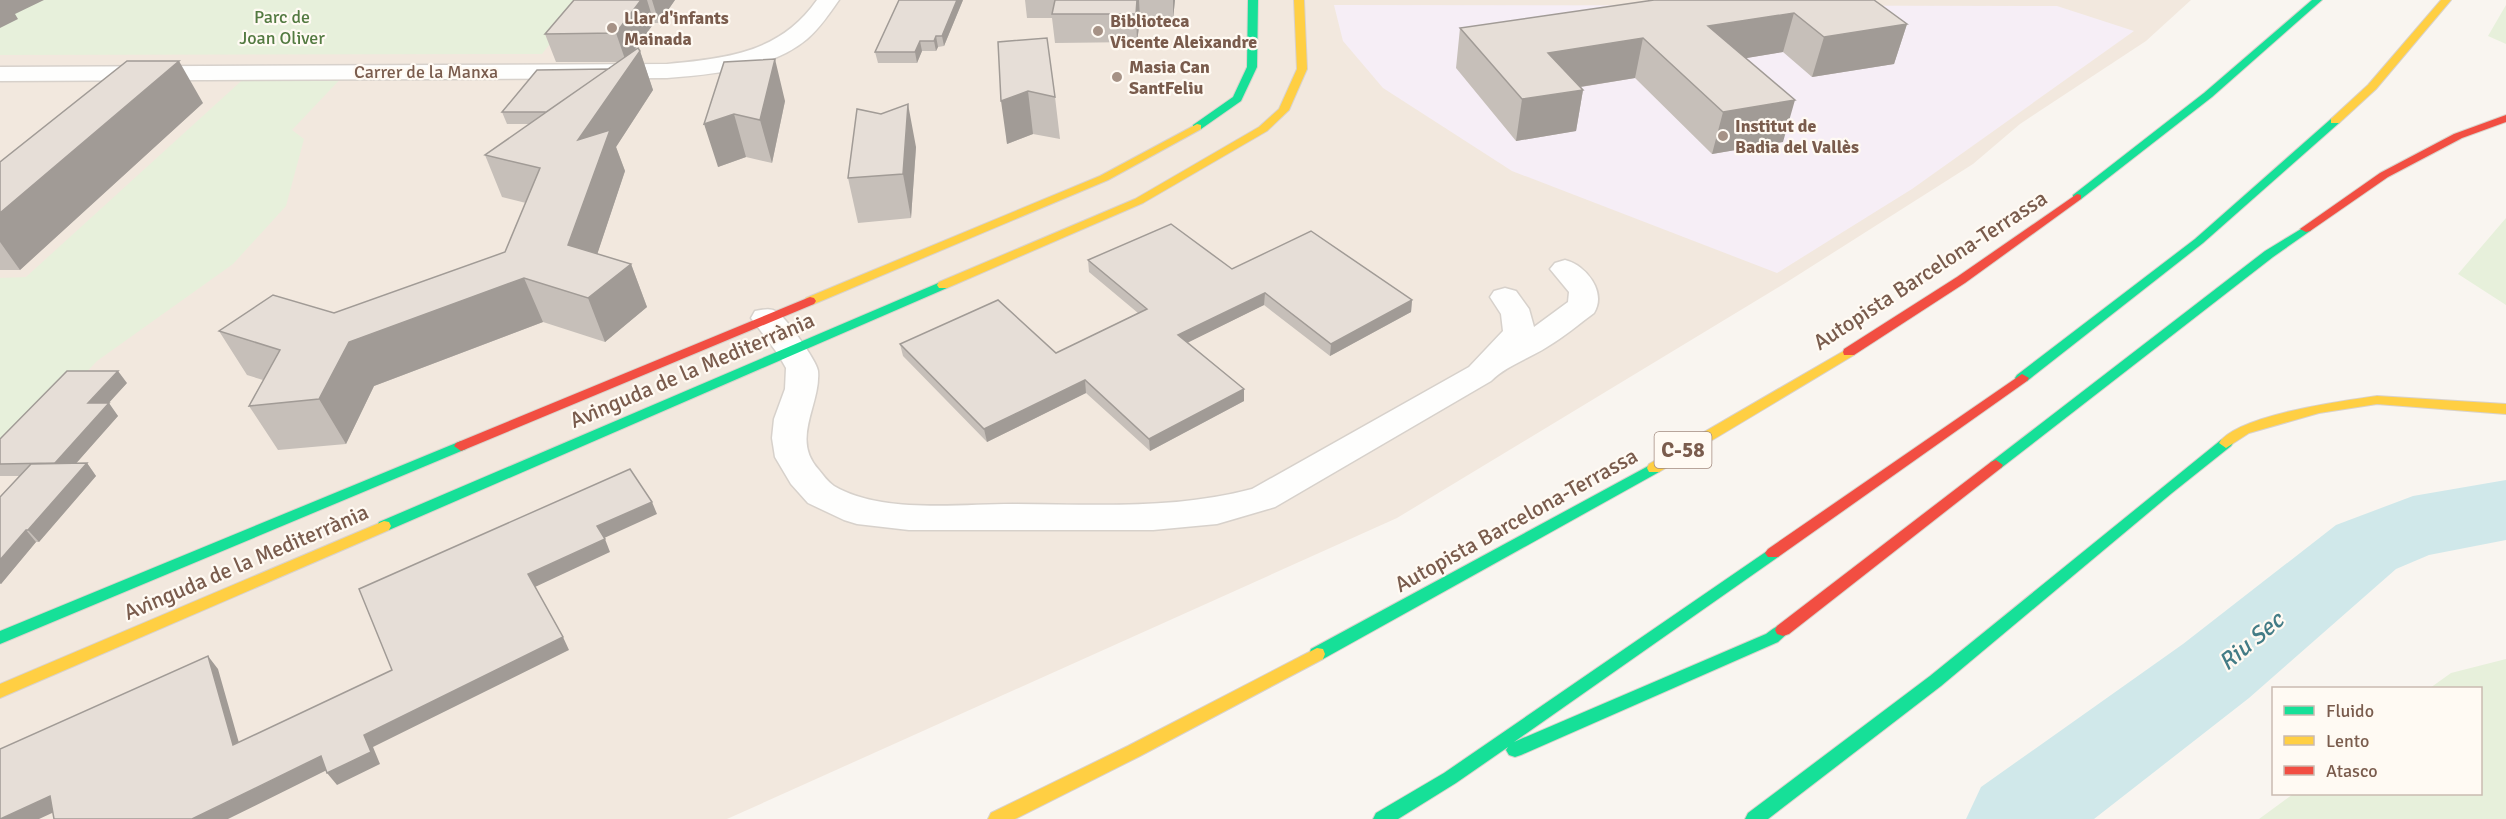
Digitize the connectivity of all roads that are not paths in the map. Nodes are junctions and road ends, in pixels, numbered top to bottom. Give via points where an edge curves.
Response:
1 (828, 0) edge
2 (1253, 0) edge
3 (1299, 0) edge
4 (2317, 0) edge
5 (2446, 0) edge
6 (0, 74) edge
7 (2506, 118) edge
8 (1565, 269) dead end
9 (1505, 297) dead end
10 (766, 318) junction
11 (792, 350) junction
12 (1480, 374) junction
13 (2506, 409) edge
14 (0, 638) edge
15 (0, 691) edge
16 (1450, 778) junction
17 (997, 819) edge
18 (1382, 819) edge
19 (1754, 819) edge

1 - 6 street, Carrer de la Manxa via 795,38 776,49 711,67 667,71
2 - 10 main road, Avinguda de la Mediterrània via 1252,66 1237,99 1220,113 1104,178
3 - 11 main road, Avinguda de la Mediterrània via 1302,69 1284,110 1263,129 1138,201
4 - 17 main road, Autopista Barcelona-Terrassa / C-58 via 2189,112 2103,178 2015,243 1906,315 1641,475 1467,573
5 - 16 main road via 2372,87 2280,172 2181,255 2010,387
7 - 16 main road via 2458,136 2384,175 2269,254 1772,638
8 - 12 street via 1584,291 1583,306 1540,338
9 - 12 street via 1514,308 1519,333
10 - 11 street
10 - 14 main road, Avinguda de la Mediterrània
11 - 12 street via 802,368 789,438 792,457 803,475 820,494 857,511 909,517 1153,517 1217,511 1263,498 1294,482
11 - 15 main road, Avinguda de la Mediterrània
13 - 19 main road via 2378,400 2319,409 2244,430 2162,490 1985,640
16 - 18 main road

